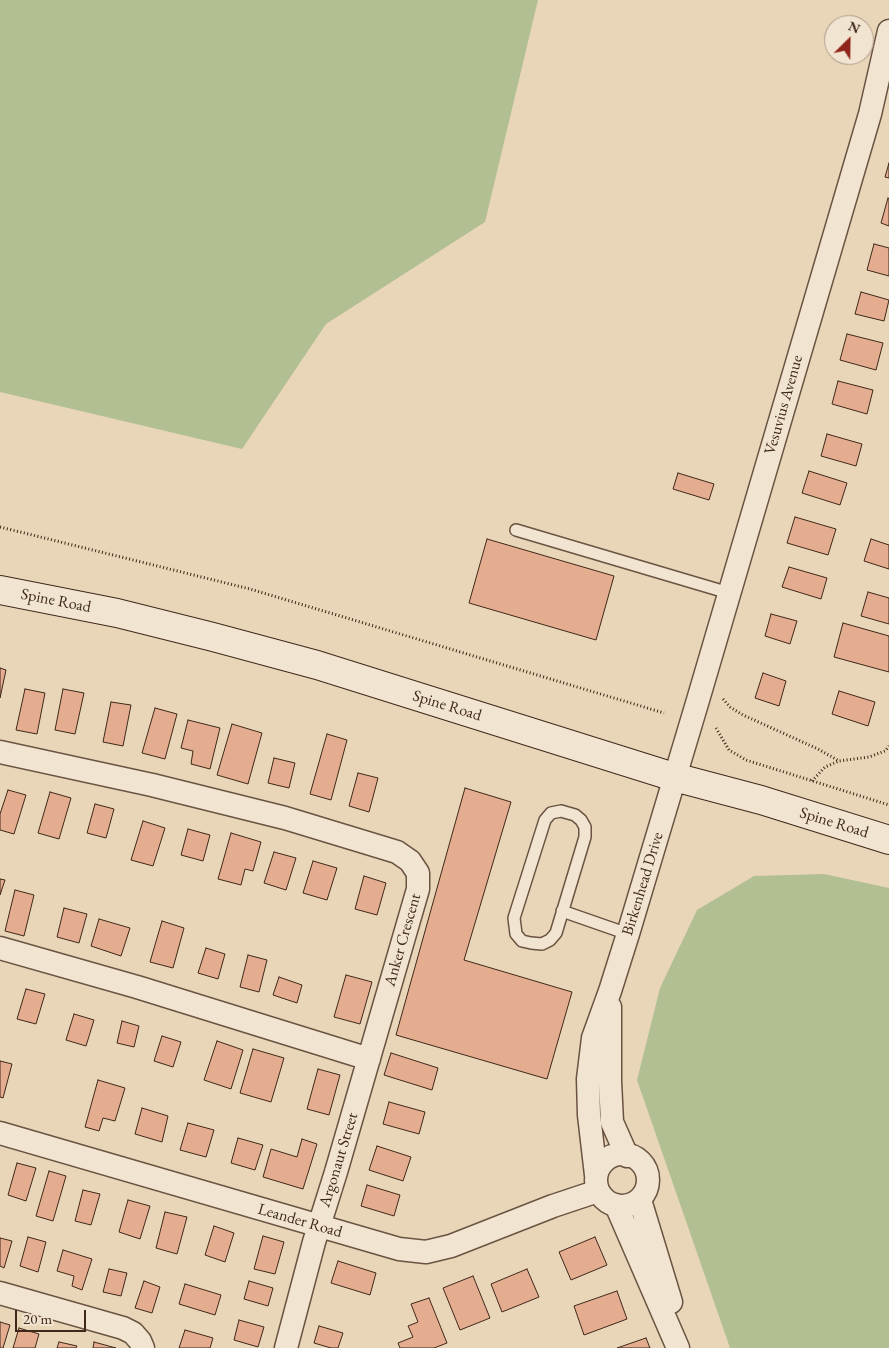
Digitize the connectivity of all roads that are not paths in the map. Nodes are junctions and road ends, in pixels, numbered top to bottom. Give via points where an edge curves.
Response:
1 (889, 31) edge
2 (516, 530) dead end
3 (0, 590) edge
4 (729, 593) junction
5 (0, 752) edge
6 (674, 777) junction
7 (889, 840) edge
8 (562, 912) junction
9 (628, 934) junction
10 (0, 948) edge
11 (610, 991) junction
12 (369, 1059) junction
13 (0, 1133) edge
14 (628, 1156) junction
15 (597, 1183) junction
16 (640, 1200) junction
17 (616, 1205) junction
18 (319, 1226) junction
19 (0, 1294) edge
20 (143, 1348) edge
21 (286, 1348) edge
22 (678, 1348) edge
23 (685, 1348) edge

1 - 4 street, Vesuvius Avenue via 870,114
2 - 4 lane
3 - 6 main road, Spine Road via 213,636 317,665
4 - 6 street, Vesuvius Avenue
5 - 12 street, Anker Crescent via 285,818 397,852 410,861 418,873 418,889
6 - 7 main road, Spine Road
6 - 9 street, Birkenhead Drive
8 - 8 lane via 585,837 585,827 575,815 561,811 551,813 545,820 514,918 516,934 522,941 542,944 556,932
8 - 9 lane
9 - 11 street, Birkenhead Drive
10 - 12 street
11 - 14 street, Birkenhead Drive via 612,1122
11 - 15 street, Birkenhead Drive via 593,1038 588,1079
12 - 18 street, Argonaut Street
13 - 18 street, Leander Road
14 - 15 street via 620,1154 604,1160
14 - 16 street via 636,1157 647,1169 648,1186
15 - 17 street via 609,1203
15 - 18 street, Leander Road via 553,1206 451,1246 426,1252 399,1249
16 - 17 street via 625,1206
16 - 23 street
17 - 22 street
18 - 21 street, Argonaut Street
19 - 20 street via 123,1328 140,1340

